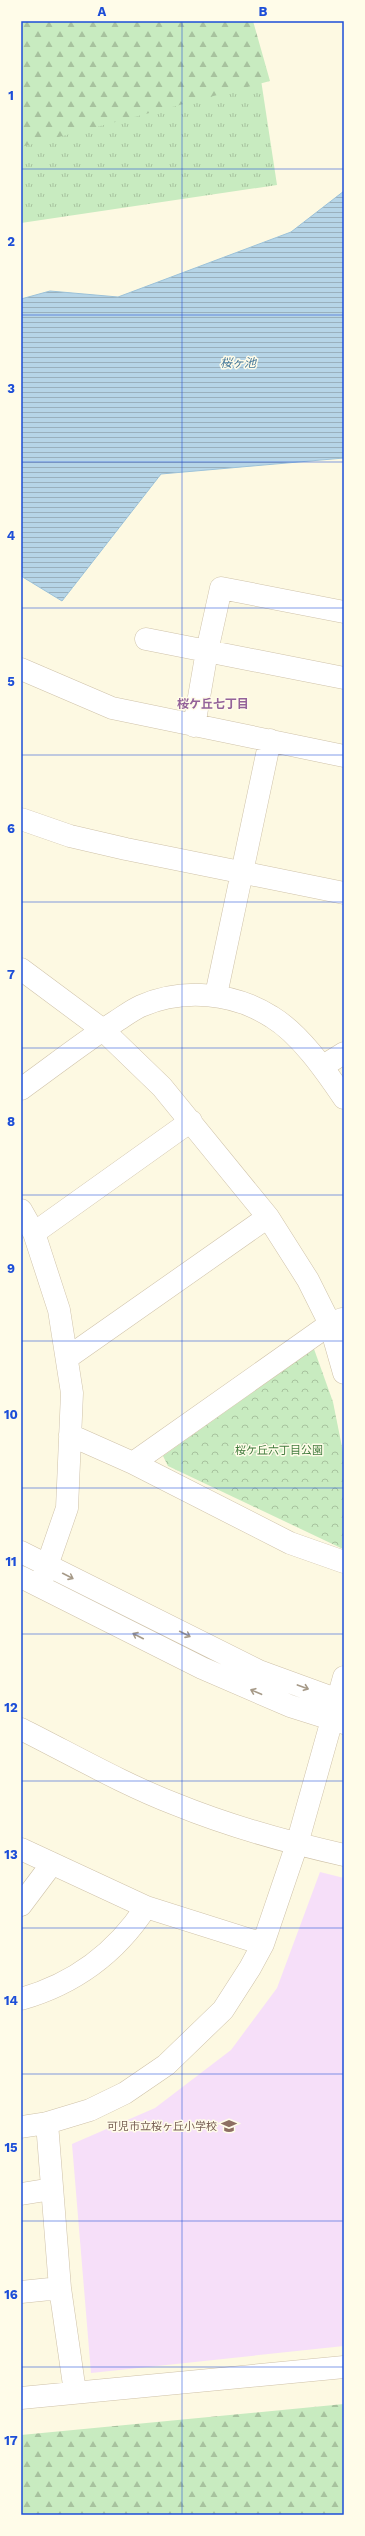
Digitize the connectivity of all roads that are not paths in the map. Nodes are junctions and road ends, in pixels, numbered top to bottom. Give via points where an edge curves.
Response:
1 (344, 612) edge
2 (146, 639) dead end
3 (206, 651) junction
4 (21, 669) edge
5 (344, 678) edge
6 (194, 726) junction
7 (270, 740) junction
8 (344, 756) edge
9 (21, 819) edge
10 (243, 872) junction
11 (344, 893) edge
12 (21, 969) edge
13 (216, 995) junction
14 (103, 1030) junction
15 (344, 1053) edge
16 (322, 1066) junction
17 (21, 1089) edge
18 (344, 1098) edge
19 (191, 1121) junction
20 (21, 1210) edge
21 (268, 1217) junction
22 (34, 1233) junction
23 (337, 1321) edge
24 (67, 1358) junction
25 (344, 1373) edge
26 (70, 1435) junction
27 (133, 1463) junction
28 (21, 1552) edge
29 (344, 1562) edge
30 (48, 1566) junction
31 (30, 1582) edge
32 (344, 1677) edge
33 (339, 1711) edge
34 (21, 1729) edge
35 (297, 1844) junction
36 (21, 1849) edge
37 (344, 1855) edge
38 (51, 1865) junction
39 (21, 1905) edge
40 (146, 1907) junction
41 (263, 1944) junction
42 (21, 1999) edge
43 (47, 2123) junction
44 (21, 2127) edge
45 (52, 2189) junction
46 (21, 2194) edge
47 (60, 2288) junction
48 (21, 2292) edge
49 (344, 2367) edge
50 (75, 2392) junction
51 (21, 2398) edge

1 - 3 street via 221,588
2 - 3 street
3 - 5 street
3 - 6 street
4 - 6 street via 112,708
6 - 7 street
7 - 8 street
7 - 10 street
9 - 10 street via 77,837
10 - 11 street
10 - 13 street
12 - 14 street
13 - 14 street via 188,994 140,1006
13 - 16 street via 254,1007 273,1017
14 - 17 street
14 - 19 street via 162,1087
15 - 16 street
16 - 18 street
19 - 21 street
19 - 22 street
20 - 22 street
21 - 23 street
21 - 24 street
22 - 24 street via 59,1310
23 - 25 street
23 - 27 street
24 - 26 street via 72,1394
26 - 27 street
26 - 30 street via 67,1508
27 - 29 street via 290,1543
28 - 30 street
30 - 31 street
30 -> 33 street
33 -> 31 street via 290,1706 202,1668
32 - 33 street
33 - 35 street
34 - 35 street via 173,1804 221,1822
35 - 37 street
35 - 41 street
36 - 38 street
38 - 39 street
38 - 40 street
40 - 41 street
40 - 42 street via 133,1927 93,1964 68,1982
41 - 43 street via 223,2010 166,2065 125,2093 90,2110
43 - 44 street
43 - 45 street
45 - 46 street
45 - 47 street
47 - 48 street
47 - 50 street
49 - 50 street
50 - 51 street

